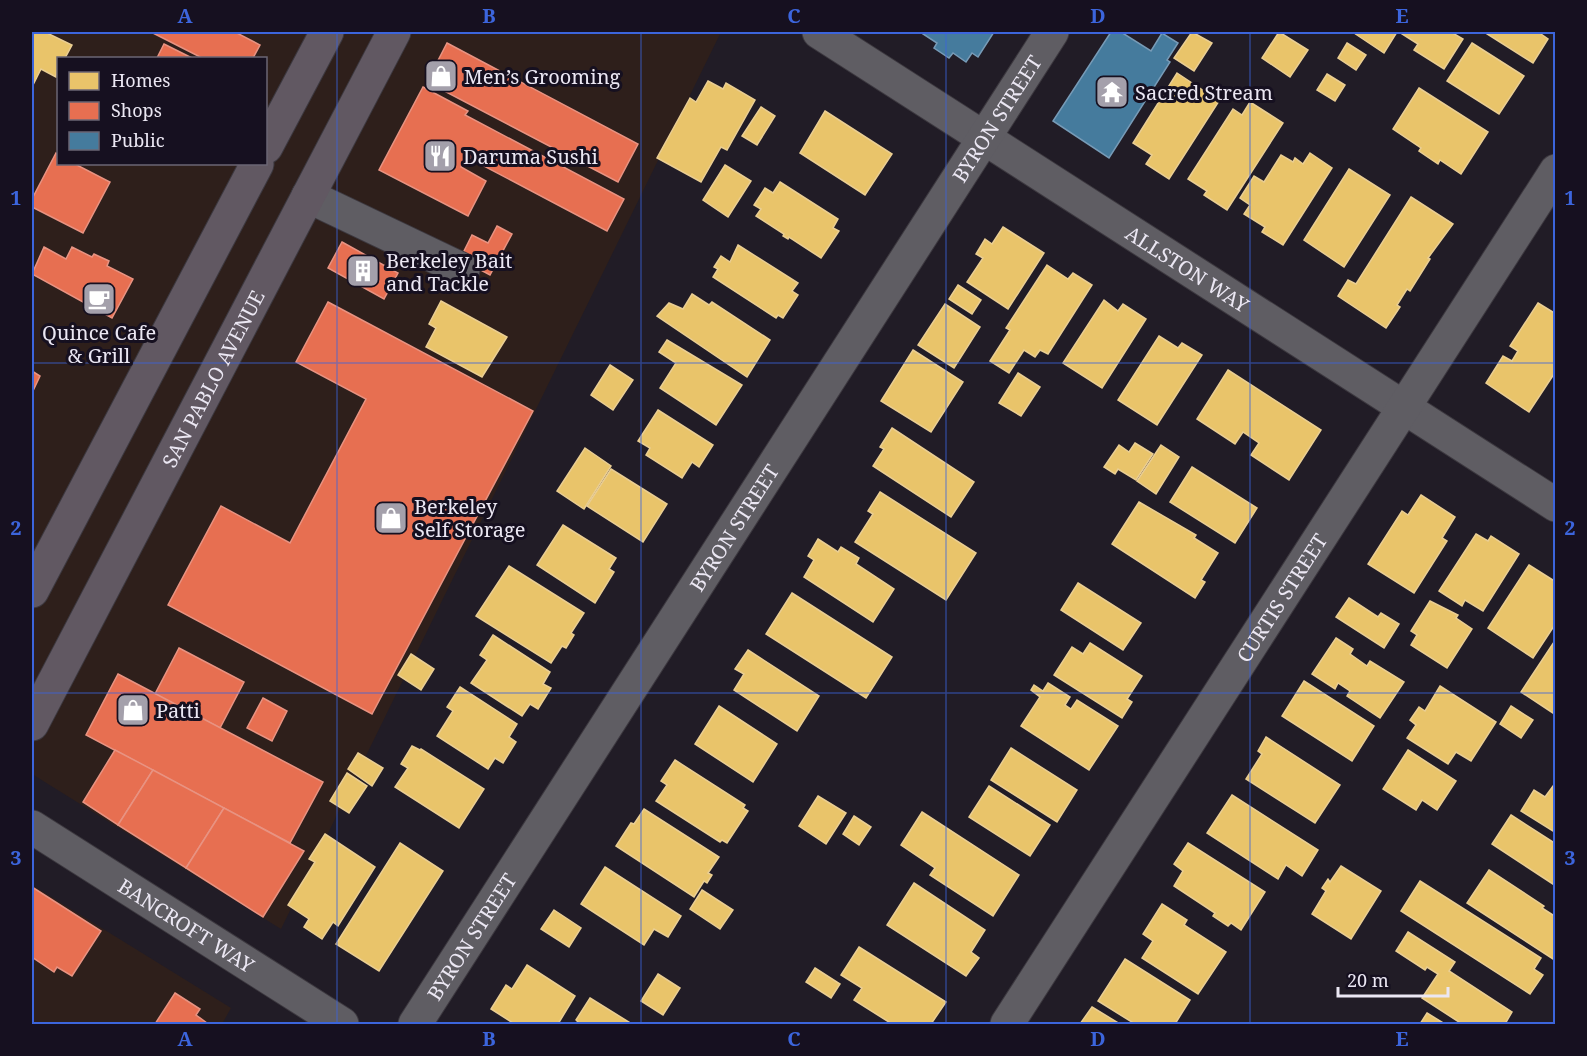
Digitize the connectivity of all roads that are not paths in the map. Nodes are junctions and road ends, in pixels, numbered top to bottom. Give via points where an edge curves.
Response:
1 (327, 32) edge
2 (394, 32) edge
3 (819, 32) edge
4 (1052, 32) edge
5 (984, 138) junction
6 (267, 145) edge
7 (255, 165) edge
8 (1556, 171) edge
9 (308, 196) junction
10 (463, 270) dead end
11 (1404, 406) junction
12 (1556, 505) edge
13 (32, 591) edge
14 (32, 724) edge
15 (32, 827) edge
16 (342, 1024) edge
17 (415, 1024) edge
18 (1006, 1024) edge

1 - 6 main road
2 - 9 main road, SAN PABLO AVENUE
3 - 5 street, ALLSTON WAY
4 - 5 street, BYRON STREET
5 - 11 street, ALLSTON WAY
5 - 17 street, BYRON STREET
7 - 13 main road
8 - 11 street, CURTIS STREET
9 - 10 street
9 - 14 main road, SAN PABLO AVENUE
11 - 12 street, ALLSTON WAY
11 - 18 street, CURTIS STREET
15 - 16 street, BANCROFT WAY

